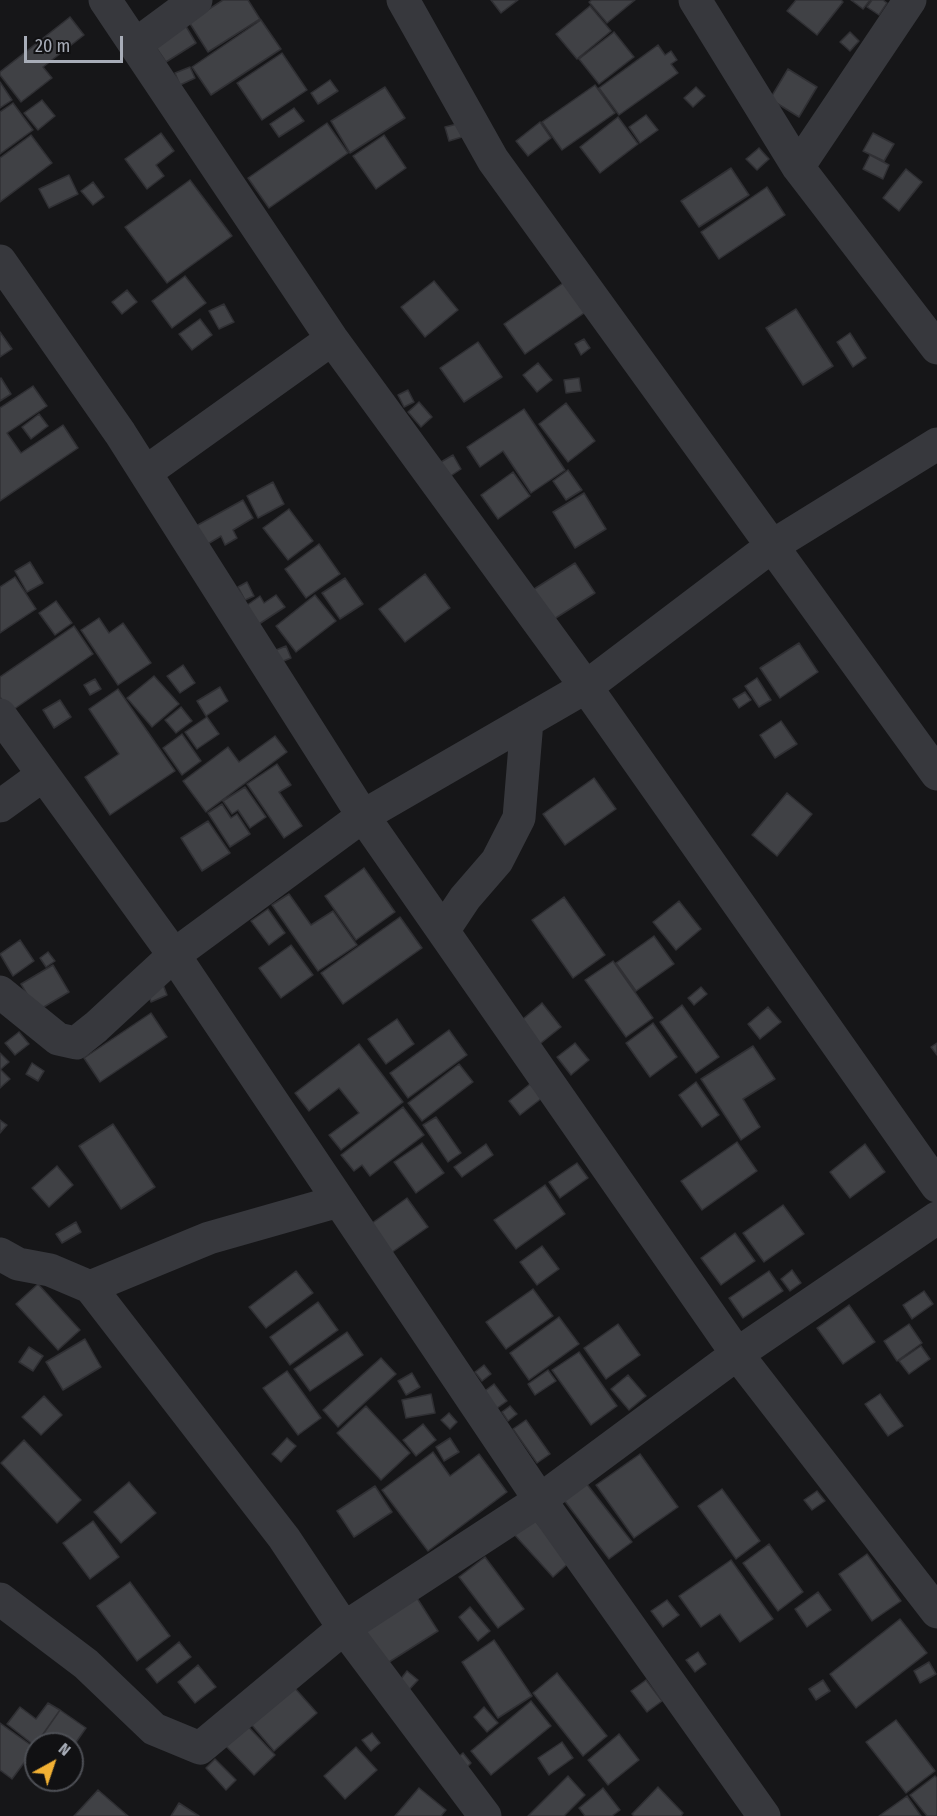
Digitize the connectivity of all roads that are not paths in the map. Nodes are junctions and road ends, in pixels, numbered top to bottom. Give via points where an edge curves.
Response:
1 (105, 0) edge
2 (196, 0) edge
3 (403, 0) edge
4 (695, 0) edge
5 (910, 0) edge
6 (135, 45) junction
7 (798, 167) junction
8 (0, 261) edge
9 (332, 339) junction
10 (937, 348) edge
11 (937, 444) edge
12 (146, 472) junction
13 (772, 546) junction
14 (586, 687) junction
15 (0, 715) edge
16 (527, 721) junction
17 (937, 774) edge
18 (43, 775) junction
19 (0, 806) edge
20 (363, 816) junction
21 (443, 931) junction
22 (174, 955) junction
23 (0, 992) edge
24 (937, 1186) edge
25 (339, 1200) junction
26 (937, 1218) edge
27 (0, 1254) edge
28 (90, 1287) junction
29 (737, 1354) junction
30 (540, 1500) junction
31 (0, 1599) edge
32 (937, 1612) edge
33 (344, 1628) junction
34 (485, 1816) edge
35 (764, 1816) edge

1 - 6 street
2 - 6 street
3 - 13 street via 493,160
4 - 7 street
5 - 7 street
6 - 9 street
7 - 10 street
8 - 12 street
9 - 12 street
9 - 14 street
11 - 13 street
12 - 20 street
13 - 14 street
13 - 17 street
14 - 16 street
14 - 24 street
15 - 18 street
16 - 20 street
16 - 21 street via 519,818 497,861
18 - 19 street
18 - 22 street
20 - 21 street
20 - 22 street
21 - 29 street
22 - 23 street via 76,1043 58,1039
22 - 25 street
25 - 28 street via 209,1238
25 - 30 street
26 - 29 street
27 - 28 street via 18,1264 50,1270
28 - 33 street via 284,1538
29 - 30 street
29 - 32 street
30 - 33 street
30 - 35 street
31 - 33 street via 86,1664 154,1729 200,1748
33 - 34 street

